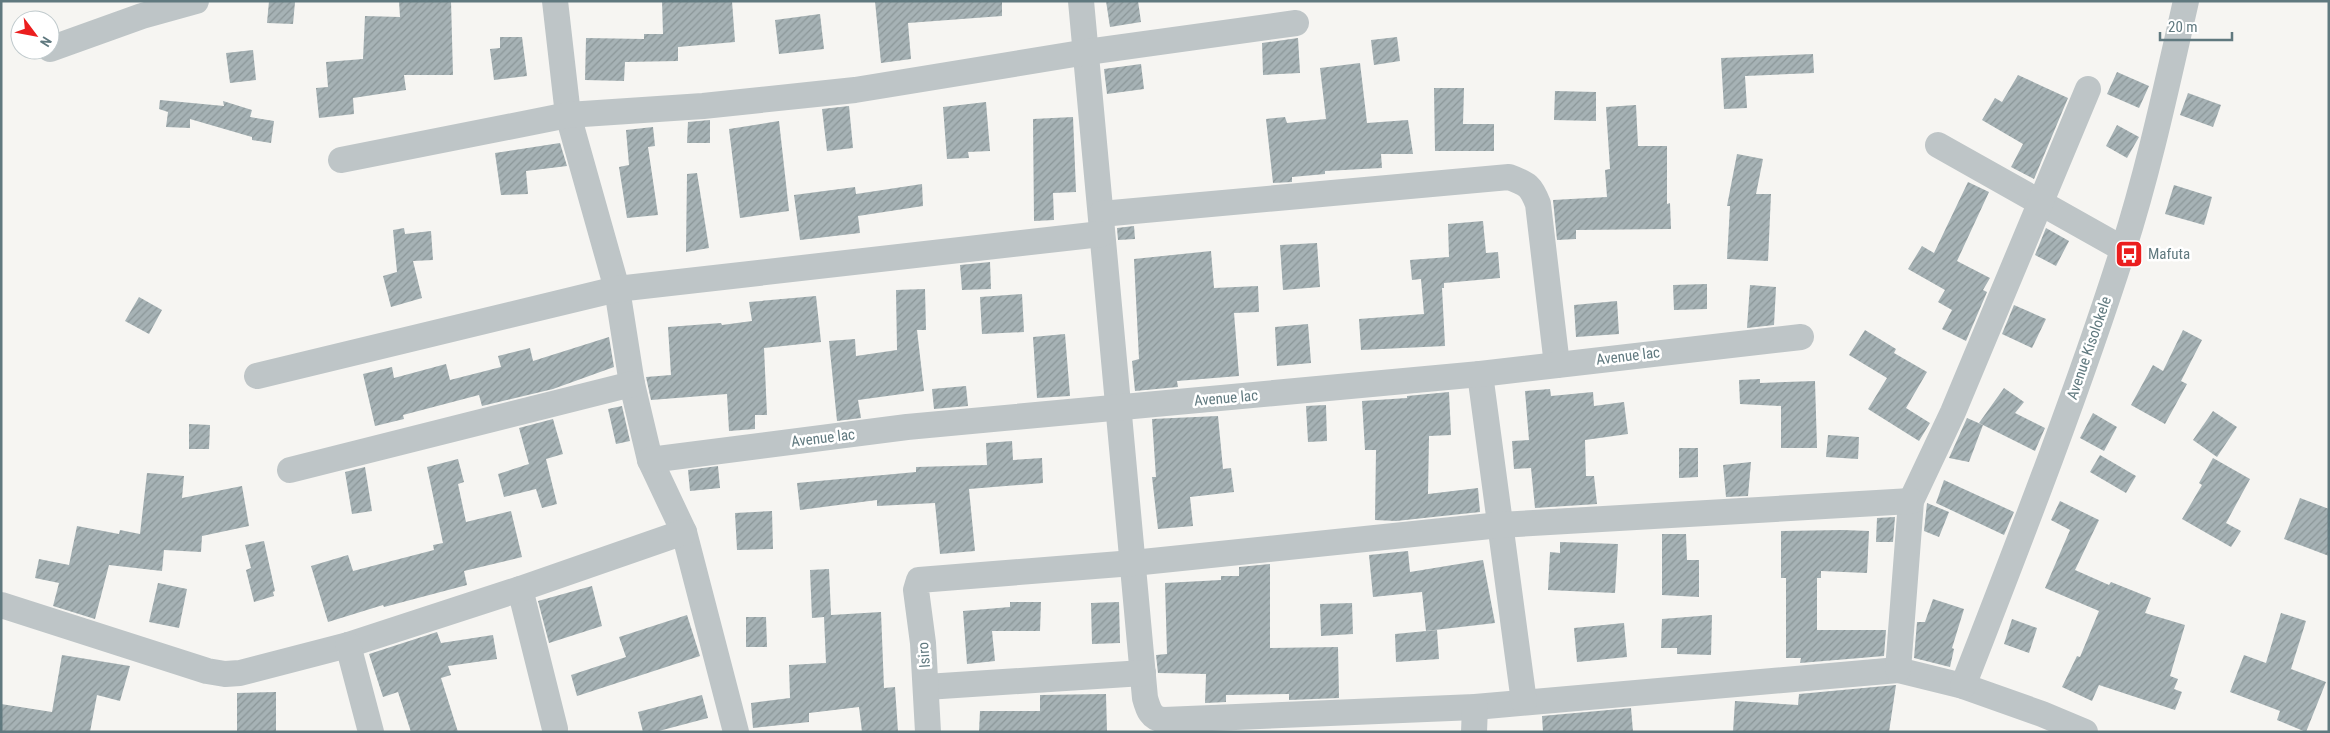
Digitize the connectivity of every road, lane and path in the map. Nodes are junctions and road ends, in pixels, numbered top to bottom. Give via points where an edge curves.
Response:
1 (196, 1) edge
2 (555, 1) edge
3 (1082, 1) edge
4 (2186, 1) edge
5 (1296, 23) dead end
6 (60, 46) edge
7 (1087, 52) junction
8 (2088, 89) dead end
9 (568, 115) junction
10 (1938, 145) dead end
11 (341, 160) dead end
12 (2041, 203) junction
13 (1101, 224) junction
14 (2123, 249) junction
15 (617, 289) junction
16 (1801, 337) dead end
17 (1557, 365) junction
18 (1480, 374) junction
19 (257, 376) dead end
20 (632, 384) junction
21 (1120, 408) junction
22 (650, 460) junction
23 (290, 470) dead end
24 (1911, 501) junction
25 (1500, 525) junction
26 (684, 532) junction
27 (1133, 563) junction
28 (520, 589) junction
29 (1, 605) edge
30 (348, 645) junction
31 (1898, 670) junction
32 (1143, 673) junction
33 (1963, 686) junction
34 (926, 687) junction
35 (1524, 702) junction
36 (1474, 719) edge
37 (2038, 723) edge
38 (555, 729) dead end
39 (371, 732) edge
40 (736, 732) edge
41 (928, 732) edge
42 (2085, 732) edge

1 - 6 street via 142,16
2 - 9 street
3 - 7 street
4 - 14 street, Avenue Kisolokele via 2159,120
5 - 7 street
7 - 9 street via 855,90 703,106
7 - 13 street
8 - 12 street
9 - 11 street
9 - 15 street
10 - 12 street
12 - 14 street
12 - 24 street via 1953,412
13 - 15 street
13 - 17 street via 1509,177 1532,188 1538,204
13 - 21 street
14 - 33 street, Avenue Kisolokele via 2048,465
15 - 19 street
15 - 20 street
16 - 17 street, Avenue lac
17 - 18 street, Avenue lac
18 - 21 street, Avenue lac
18 - 25 street
20 - 22 street
20 - 23 street
21 - 22 street, Avenue lac via 907,427
21 - 27 street
22 - 26 street
24 - 25 street
24 - 31 street
25 - 27 street
25 - 35 street
26 - 28 street
26 - 40 street
27 - 32 street
27 - 34 street, Isiro via 920,580 916,590
28 - 30 street
28 - 38 street
29 - 30 street via 225,674
30 - 39 street
31 - 33 street
31 - 35 street
32 - 34 street
32 - 36 street via 1149,711 1159,720
33 - 37 street
34 - 41 street, Isiro
35 - 36 street
37 - 42 street

